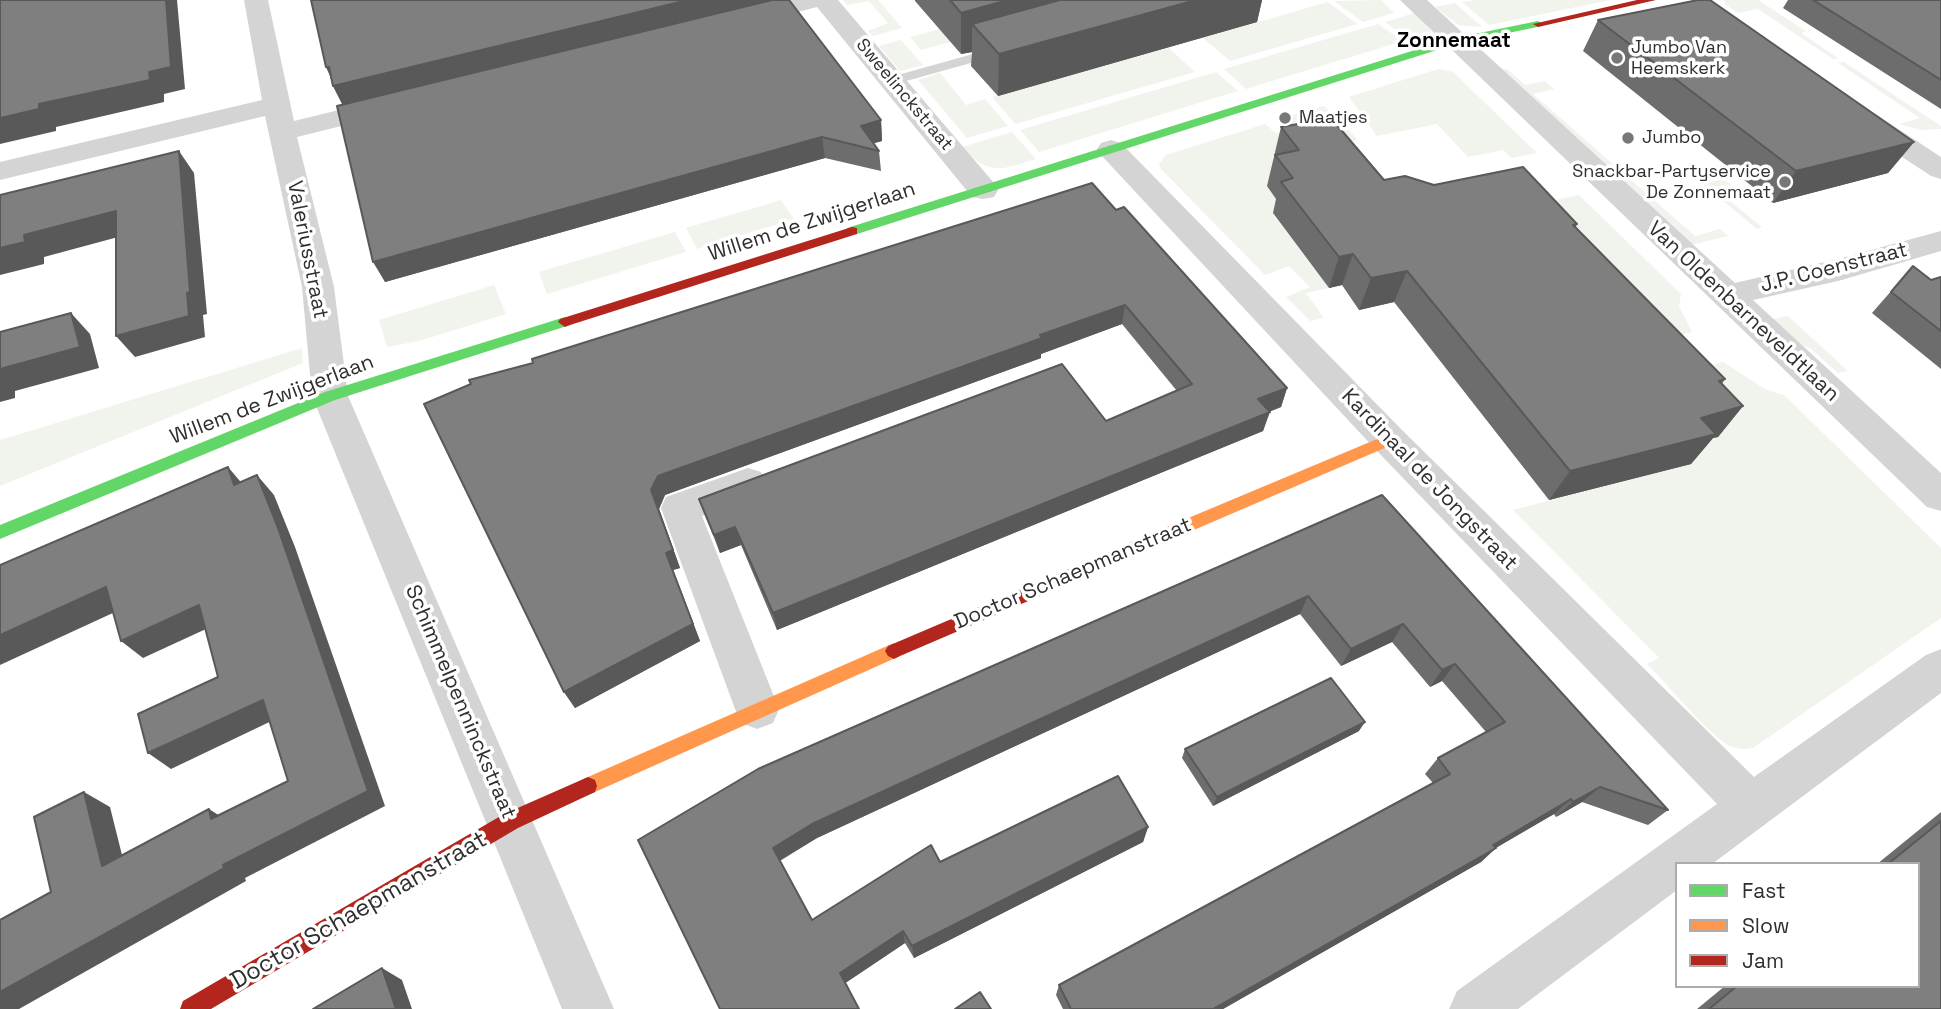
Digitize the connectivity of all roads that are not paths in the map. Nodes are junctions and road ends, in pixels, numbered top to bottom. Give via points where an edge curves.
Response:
1 (256, 0) edge
2 (816, 0) edge
3 (825, 0) edge
4 (1412, 0) edge
5 (1651, 0) edge
6 (723, 23) edge
7 (1454, 41) junction
8 (1008, 48) edge
9 (892, 80) junction
10 (415, 99) edge
11 (1842, 103) edge
12 (279, 118) junction
13 (1111, 149) junction
14 (1934, 160) edge
15 (0, 171) edge
16 (983, 190) junction
17 (1941, 240) edge
18 (1728, 296) junction
19 (330, 396) junction
20 (1389, 440) junction
21 (784, 469) edge
22 (1941, 496) edge
23 (0, 532) edge
24 (1941, 668) edge
25 (757, 709) junction
26 (1752, 807) junction
27 (511, 821) junction
28 (1677, 862) edge
29 (1675, 863) edge
30 (191, 1009) edge
31 (588, 1009) edge
32 (1475, 1009) edge

1 - 12 street, Valeriusstraat
2 - 6 street
3 - 9 street, Sweelinckstraat
4 - 7 street, Van Oldenbarneveldtlaan
5 - 7 street, Willem de Zwijgerlaan
7 - 13 street, Willem de Zwijgerlaan
7 - 18 street, Van Oldenbarneveldtlaan
8 - 9 lane
9 - 16 street, Sweelinckstraat
10 - 12 street
11 - 14 street
12 - 15 street
12 - 19 street, Valeriusstraat via 318,287
13 - 16 street, Willem de Zwijgerlaan
13 - 20 street, Kardinaal de Jongstraat
16 - 19 street, Willem de Zwijgerlaan
17 - 18 street, J.P. Coenstraat
18 - 22 street, Van Oldenbarneveldtlaan
19 - 23 street, Willem de Zwijgerlaan
19 - 27 street, Schimmelpenninckstraat
20 - 25 street, Doctor Schaepmanstraat
20 - 26 street, Kardinaal de Jongstraat
21 - 25 street via 680,508
24 - 26 street
25 - 27 street, Doctor Schaepmanstraat
26 - 28 street
27 - 30 street, Doctor Schaepmanstraat
27 - 31 street, Schimmelpenninckstraat
29 - 32 street

